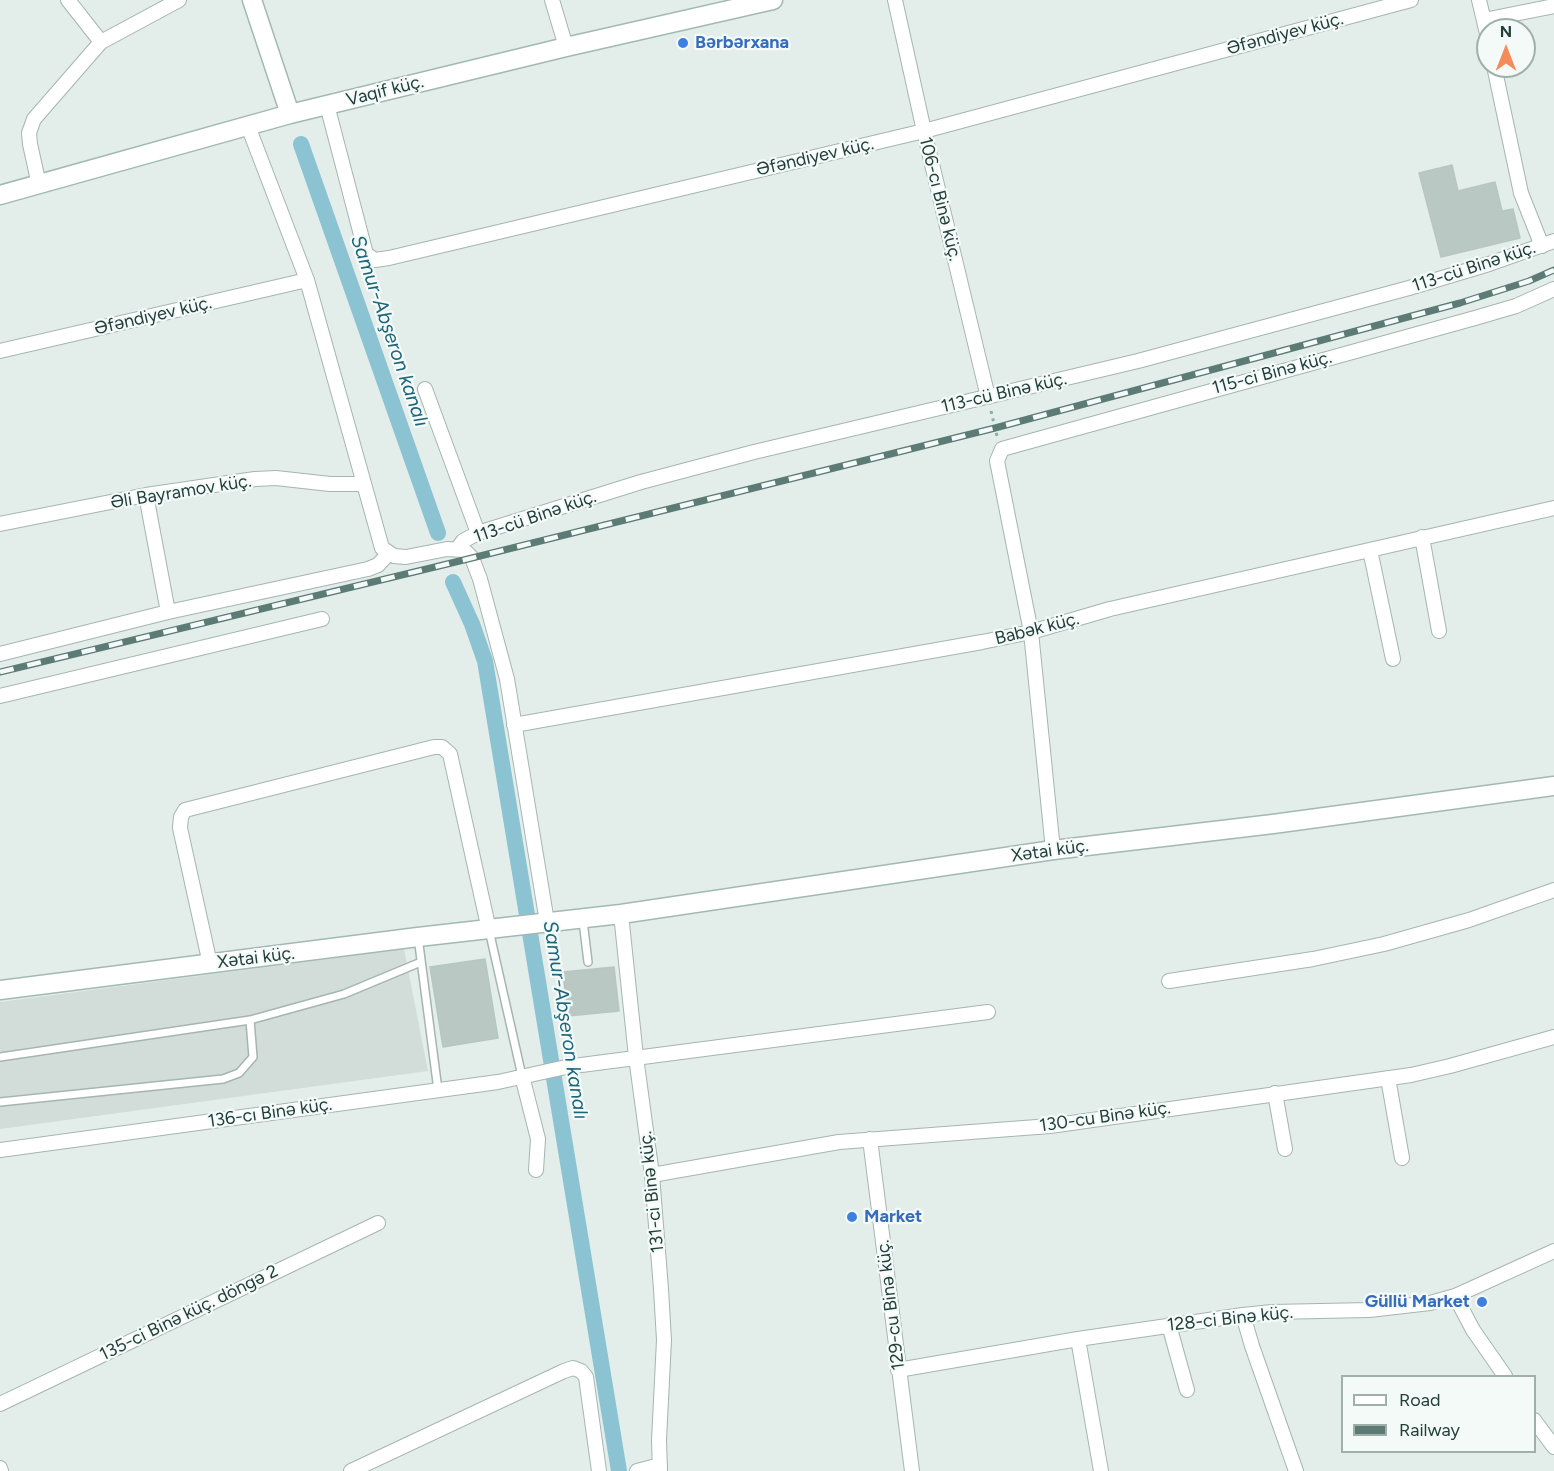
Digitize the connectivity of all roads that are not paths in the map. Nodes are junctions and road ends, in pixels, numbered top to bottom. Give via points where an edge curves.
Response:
1 (68, 0) edge
2 (179, 0) edge
3 (252, 0) edge
4 (552, 0) edge
5 (773, 0) edge
6 (895, 0) edge
7 (1411, 0) edge
8 (1479, 0) edge
9 (1554, 6) edge
10 (1484, 18) edge
11 (1494, 18) edge
12 (101, 42) junction
13 (566, 47) junction
14 (1497, 78) edge
15 (327, 105) junction
16 (290, 114) junction
17 (248, 126) junction
18 (924, 131) junction
19 (39, 185) junction
20 (0, 195) edge
21 (1548, 244) edge
22 (307, 280) junction
23 (1554, 289) edge
24 (0, 351) edge
25 (425, 389) dead end
26 (988, 396) junction
27 (363, 483) junction
28 (146, 495) junction
29 (1554, 508) edge
30 (0, 524) edge
31 (478, 533) junction
32 (1422, 537) junction
33 (458, 548) junction
34 (1370, 550) junction
35 (389, 554) junction
36 (168, 612) junction
37 (322, 619) dead end
38 (1439, 631) dead end
39 (1031, 632) junction
40 (0, 654) edge
41 (1393, 659) dead end
42 (0, 696) edge
43 (514, 725) junction
44 (1554, 786) edge
45 (1053, 850) junction
46 (1554, 890) edge
47 (621, 914) junction
48 (583, 918) junction
49 (547, 922) junction
50 (489, 930) junction
51 (418, 937) junction
52 (421, 962) junction
53 (588, 962) dead end
54 (210, 964) junction
55 (1169, 981) dead end
56 (0, 990) edge
57 (988, 1012) dead end
58 (250, 1020) junction
59 (1554, 1037) edge
60 (0, 1057) edge
61 (636, 1057) junction
62 (522, 1076) junction
63 (1388, 1078) junction
64 (438, 1090) junction
65 (1275, 1093) junction
66 (0, 1102) edge
67 (870, 1139) junction
68 (1285, 1149) dead end
69 (0, 1150) edge
70 (1402, 1158) dead end
71 (536, 1170) dead end
72 (652, 1174) junction
73 (378, 1223) dead end
74 (1554, 1251) edge
75 (1455, 1296) junction
76 (1243, 1315) junction
77 (1169, 1325) junction
78 (1078, 1339) junction
79 (898, 1370) junction
80 (1504, 1375) edge
81 (1187, 1390) dead end
82 (0, 1404) edge
83 (1536, 1423) edge
84 (1554, 1447) edge
85 (660, 1468) edge
86 (351, 1471) edge
87 (599, 1471) edge
88 (638, 1471) edge
89 (912, 1471) edge
90 (1101, 1471) edge
91 (1296, 1471) edge

1 - 12 street
2 - 12 street
3 - 16 street
4 - 13 street
5 - 13 street, Vaqif küç.
6 - 18 street, 106-cı Binə küç.
7 - 18 street, Əfəndiyev küç.
8 - 10 street
9 - 11 street
12 - 19 street via 34,119 29,133
13 - 15 street, Vaqif küç.
14 - 21 street via 1521,193
15 - 16 street, Vaqif küç.
15 - 18 street, Əfəndiyev küç. via 366,254 375,260
16 - 17 street, Vaqif küç.
17 - 19 street, Vaqif küç.
17 - 22 street
18 - 26 street, 106-cı Binə küç.
19 - 20 street, Vaqif küç.
21 - 26 street, 113-cü Binə küç. via 1409,288 1138,361
22 - 24 street, Əfəndiyev küç.
22 - 27 street
23 - 39 street, 115-ci Binə küç. via 1516,306 999,455
25 - 31 street
26 - 31 street, 113-cü Binə küç. via 641,482
27 - 28 street, Əli Bayramov küç. via 276,478
27 - 35 street via 382,548
28 - 30 street, Əli Bayramov küç.
28 - 36 street
29 - 32 street, Babək küç.
31 - 33 street, 113-cü Binə küç.
32 - 34 street, Babək küç.
32 - 38 street
33 - 35 street via 406,557
33 - 43 street via 472,558 483,587 507,679
34 - 39 street, Babək küç. via 1110,609
34 - 41 street
35 - 36 street via 368,569
36 - 40 street
37 - 42 street
39 - 43 street, Babək küç.
39 - 45 street
43 - 49 street
44 - 45 street, Xətai küç.
45 - 47 street, Xətai küç.
46 - 55 street via 1384,944
47 - 48 street, Xətai küç.
47 - 61 street, 131-ci Binə küç.
48 - 49 street, Xətai küç.
48 - 53 lane
49 - 50 street, Xətai küç.
50 - 51 street, Xətai küç.
50 - 54 street via 450,754 442,747 434,747 185,810 180,828
50 - 62 lane
51 - 52 lane
51 - 54 street, Xətai küç.
52 - 58 lane via 344,994
52 - 64 lane
54 - 56 street, Xətai küç.
57 - 61 street, 136-cı Binə küç.
58 - 60 lane
58 - 66 lane via 253,1057 239,1074 223,1079
59 - 63 street, 130-cu Binə küç. via 1450,1066
61 - 62 street, 136-cı Binə küç.
61 - 72 street, 131-ci Binə küç.
62 - 64 street, 136-cı Binə küç.
62 - 71 street via 538,1139
63 - 65 street, 130-cu Binə küç.
63 - 70 street
64 - 69 street, 136-cı Binə küç.
65 - 67 street, 130-cu Binə küç. via 1050,1126
65 - 68 street
67 - 72 street, 130-cu Binə küç.
67 - 79 street, 129-cu Binə küç.
72 - 85 street, 131-ci Binə küç. via 664,1340
73 - 82 street, 135-ci Binə küç. döngə 2
74 - 75 street, 128-ci Binə küç.
75 - 76 street, 128-ci Binə küç. via 1394,1308
75 - 80 street
76 - 77 street, 128-ci Binə küç.
76 - 91 street
77 - 78 street, 128-ci Binə küç.
77 - 81 street
78 - 79 street, 128-ci Binə küç.
78 - 90 street
79 - 89 street, 129-cu Binə küç.
83 - 84 street
85 - 88 street
86 - 87 street via 573,1368 586,1377

